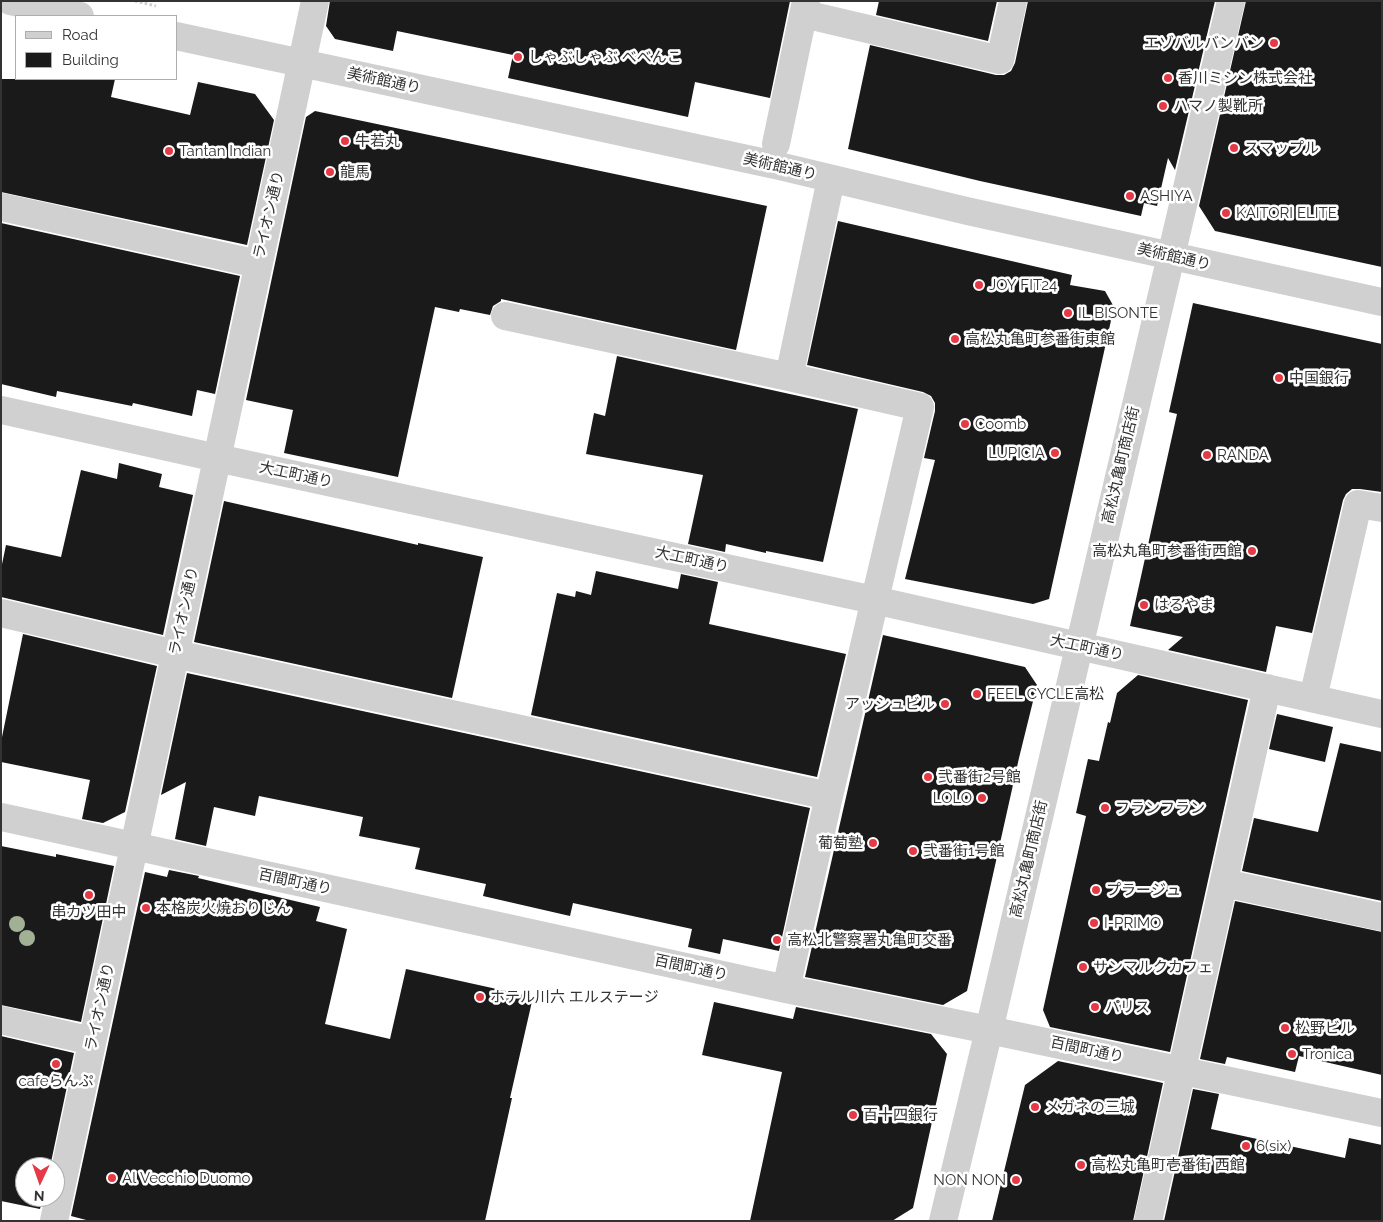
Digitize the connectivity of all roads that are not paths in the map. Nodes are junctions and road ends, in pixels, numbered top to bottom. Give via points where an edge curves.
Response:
1 (10, 1) edge
2 (315, 1) edge
3 (1014, 1) edge
4 (1231, 1) edge
5 (805, 8) edge
6 (75, 15) edge
7 (178, 36) edge
8 (302, 63) junction
9 (776, 144) dead end
10 (831, 178) junction
11 (1, 207) edge
12 (1170, 255) junction
13 (258, 264) junction
14 (1382, 302) edge
15 (505, 316) dead end
16 (789, 377) junction
17 (1, 410) edge
18 (217, 458) junction
19 (1382, 508) edge
20 (874, 600) junction
21 (1, 613) edge
22 (1078, 646) junction
23 (175, 654) junction
24 (1267, 688) junction
25 (1313, 698) junction
26 (1382, 714) edge
27 (829, 796) junction
28 (1, 817) edge
29 (134, 846) junction
30 (1224, 884) junction
31 (1382, 917) edge
32 (786, 989) junction
33 (1, 1020) edge
34 (989, 1030) junction
35 (92, 1041) junction
36 (1183, 1070) junction
37 (1382, 1113) edge
38 (54, 1221) edge
39 (943, 1221) edge
40 (1148, 1221) edge

1 - 6 street
2 - 8 street, ライオン通り
3 - 5 street via 1000,60
4 - 12 street, 高松丸亀町商店街
5 - 9 street
7 - 8 street, 美術館通り
8 - 10 street, 美術館通り
8 - 13 street, ライオン通り
10 - 12 street, 美術館通り
10 - 16 street
11 - 13 street
12 - 14 street, 美術館通り
12 - 22 street, 高松丸亀町商店街
13 - 18 street, ライオン通り
15 - 16 street
16 - 20 street via 920,407
17 - 18 street, 大工町通り
18 - 20 street, 大工町通り
18 - 23 street, ライオン通り
19 - 25 street via 1358,504
20 - 22 street, 大工町通り
20 - 27 street
21 - 23 street
22 - 24 street, 大工町通り
22 - 34 street, 高松丸亀町商店街
23 - 27 street
23 - 29 street, ライオン通り
24 - 25 street, 大工町通り
24 - 30 street
25 - 26 street, 大工町通り
27 - 32 street
28 - 29 street, 百間町通り
29 - 32 street, 百間町通り
29 - 35 street, ライオン通り
30 - 31 street
30 - 36 street
32 - 34 street, 百間町通り
33 - 35 street
34 - 36 street, 百間町通り
34 - 39 street, 高松丸亀町商店街
35 - 38 street, ライオン通り
36 - 37 street, 百間町通り
36 - 40 street

